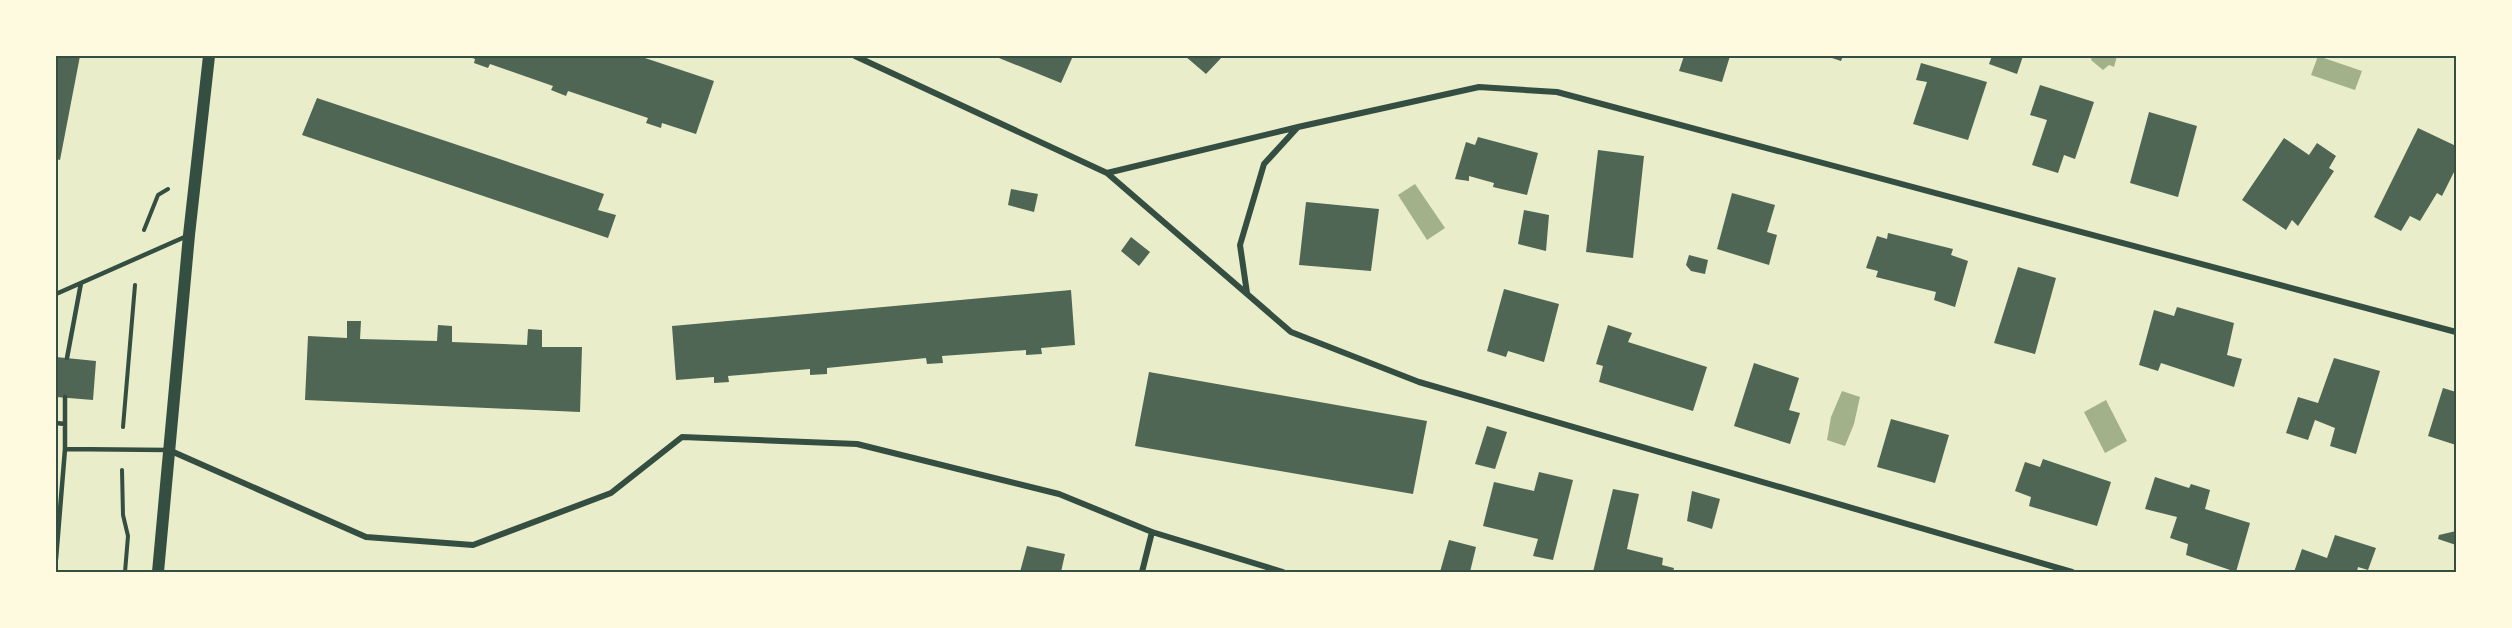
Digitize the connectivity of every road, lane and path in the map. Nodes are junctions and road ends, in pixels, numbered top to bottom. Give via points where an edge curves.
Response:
1 (209, 56) edge
2 (855, 56) edge
3 (1298, 127) junction
4 (196, 171) junction
5 (1107, 173) junction
6 (189, 235) junction
7 (137, 258) junction
8 (81, 283) junction
9 (56, 294) edge
10 (1248, 294) junction
11 (2457, 332) edge
12 (67, 358) dead end
13 (65, 397) dead end
14 (56, 423) edge
15 (65, 424) junction
16 (65, 449) junction
17 (121, 450) junction
18 (171, 451) junction
19 (1152, 532) junction
20 (56, 559) edge
21 (125, 573) edge
22 (158, 573) edge
23 (1142, 573) edge
24 (1283, 573) edge
25 (2072, 573) edge

1 - 4 main road
2 - 5 street
3 - 5 street
3 - 10 street via 1264,164 1240,245
3 - 11 street via 1479,87 1557,92
4 - 6 main road
4 - 7 path via 158,195
5 - 10 street
6 - 7 lane
6 - 18 main road
7 - 8 lane
7 - 17 path
8 - 9 lane
8 - 12 lane
10 - 25 street via 1291,332 1419,382
13 - 15 lane
14 - 15 lane
15 - 16 lane
16 - 17 lane
16 - 20 lane
17 - 18 lane
17 - 21 path via 123,515 128,536
18 - 19 street via 366,537 473,545 611,493 682,437 857,444 1059,494
18 - 22 main road
19 - 23 street
19 - 24 street

